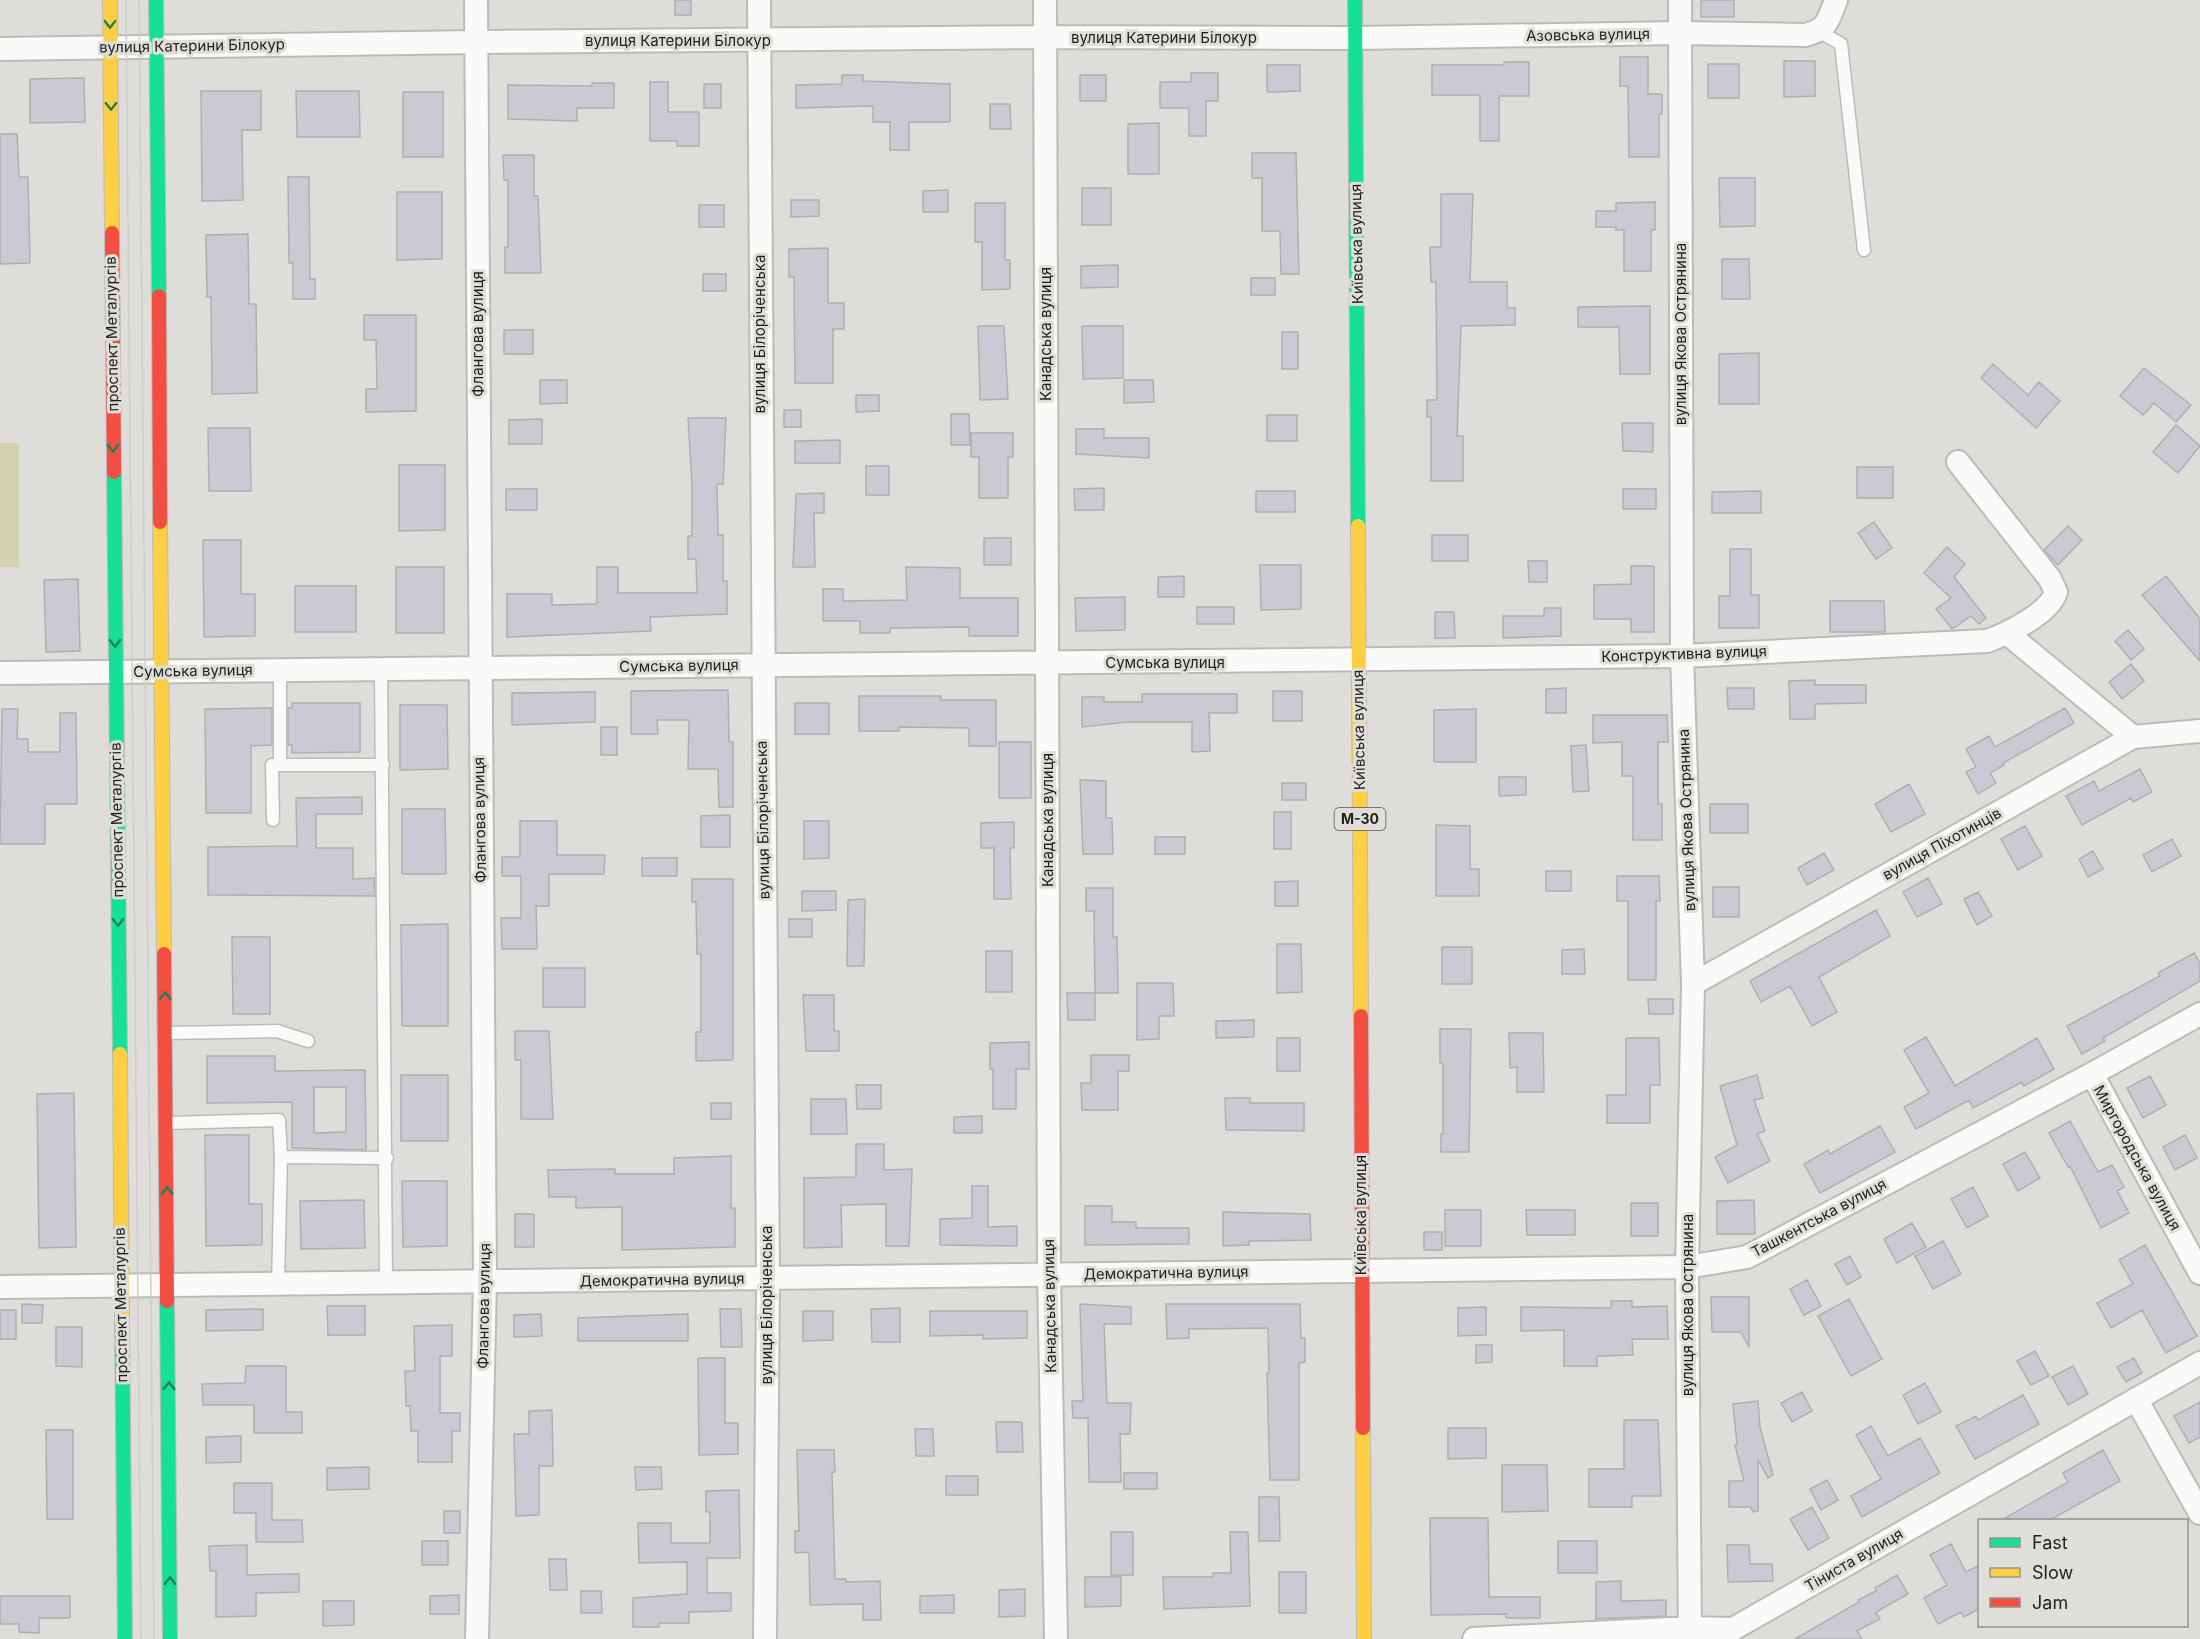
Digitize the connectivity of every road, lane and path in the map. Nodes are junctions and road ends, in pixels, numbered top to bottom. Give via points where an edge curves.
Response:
1 (110, 0) edge
2 (156, 0) edge
3 (476, 0) edge
4 (759, 0) edge
5 (1045, 0) edge
6 (1355, 0) edge
7 (1680, 0) edge
8 (1836, 0) edge
9 (1820, 32) junction
10 (1680, 33) junction
11 (1045, 37) junction
12 (1355, 38) junction
13 (759, 41) junction
14 (477, 42) junction
15 (156, 47) junction
16 (110, 48) junction
17 (0, 49) edge
18 (1864, 250) dead end
19 (1958, 462) dead end
20 (2007, 634) junction
21 (1682, 656) junction
22 (1359, 661) junction
23 (1048, 663) junction
24 (762, 665) junction
25 (381, 669) junction
26 (479, 669) junction
27 (280, 670) junction
28 (116, 672) junction
29 (163, 672) junction
30 (0, 673) edge
31 (2200, 731) edge
32 (2133, 737) junction
33 (280, 764) junction
34 (383, 765) junction
35 (273, 820) dead end
36 (1693, 984) junction
37 (2200, 1014) edge
38 (166, 1033) junction
39 (308, 1041) dead end
40 (2092, 1074) junction
41 (166, 1124) junction
42 (281, 1157) junction
43 (387, 1158) junction
44 (1687, 1267) junction
45 (1360, 1271) junction
46 (2200, 1273) edge
47 (1049, 1275) junction
48 (768, 1279) junction
49 (485, 1282) junction
50 (278, 1284) junction
51 (386, 1284) junction
52 (121, 1286) junction
53 (168, 1286) junction
54 (0, 1287) edge
55 (2200, 1363) edge
56 (2136, 1399) junction
57 (2200, 1513) edge
58 (1690, 1633) edge
59 (125, 1639) edge
60 (170, 1639) edge
61 (477, 1639) edge
62 (765, 1639) edge
63 (1056, 1639) edge
64 (1364, 1639) edge
65 (1474, 1639) edge

1 -> 16 main road, проспект Металургів
2 - 15 main road
3 - 14 street, Флангова вулиця
4 - 13 street, вулиця Білоріченська
5 - 11 street, Канадська вулиця
6 - 12 main road, Київська вулиця / М-30
7 - 10 street, вулиця Якова Острянина
8 - 9 street
9 - 10 street, Азовська вулиця
9 - 18 lane via 1841,44
10 - 12 street, Азовська вулиця
10 - 21 street, вулиця Якова Острянина
11 - 12 street, вулиця Катерини Білокур
11 - 13 street, вулиця Катерини Білокур
11 - 23 street, Канадська вулиця
12 - 22 main road, Київська вулиця / М-30
13 - 14 street, вулиця Катерини Білокур
13 - 24 street, вулиця Білоріченська
14 - 15 street, вулиця Катерини Білокур
14 - 26 street, Флангова вулиця
15 - 16 street, вулиця Катерини Білокур
15 - 29 main road
16 - 17 street, вулиця Катерини Білокур
16 -> 28 main road, проспект Металургів
19 - 20 street, Конструктивна вулиця via 2050,579 2056,592 2053,601
20 - 21 street, Конструктивна вулиця via 1987,641
20 - 32 street
21 - 22 street, Конструктивна вулиця
21 - 36 street, вулиця Якова Острянина
22 - 23 street, Сумська вулиця
22 - 45 main road, Київська вулиця / М-30
23 - 24 street, Сумська вулиця
23 - 47 street, Канадська вулиця
24 - 26 street, Сумська вулиця
24 - 48 street, вулиця Білоріченська
25 - 26 street, Сумська вулиця
25 - 27 street, Сумська вулиця
25 - 34 lane
26 - 49 street, Флангова вулиця
27 - 29 street, Сумська вулиця
27 - 33 lane
28 - 29 street, Сумська вулиця
28 - 30 street, Сумська вулиця
28 -> 52 main road, проспект Металургів
38 -> 29 main road
31 - 32 street, вулиця Піхотинців
32 - 36 street, вулиця Піхотинців
33 - 34 lane
33 - 35 lane via 272,765
34 - 43 lane
36 - 44 street, вулиця Якова Острянина
37 - 40 street, Ташкентська вулиця
38 - 39 lane via 277,1031
38 - 41 main road
40 - 44 street, Ташкентська вулиця via 1747,1257
40 - 46 street, Миргородська вулиця
41 - 42 lane via 279,1120
53 -> 41 main road
42 - 43 lane
42 - 50 lane
43 - 51 lane
44 - 45 street, Ташкентська вулиця
44 - 58 street, вулиця Якова Острянина
45 - 47 street, Демократична вулиця
45 - 64 main road, Київська вулиця / М-30
47 - 48 street, Демократична вулиця
47 - 63 street, Канадська вулиця
48 - 49 street, Демократична вулиця
48 - 62 street, вулиця Білоріченська
49 - 51 street, Демократична вулиця
49 - 61 street, Флангова вулиця
50 - 51 street, Демократична вулиця
50 - 53 street, Демократична вулиця
52 - 53 street, Демократична вулиця
52 - 54 street, Демократична вулиця
52 - 59 main road, проспект Металургів
60 -> 53 main road
55 - 56 street, Тіниста вулиця
56 - 57 street
56 - 58 street, Тіниста вулиця via 1733,1629
58 - 65 street, Тіниста вулиця

